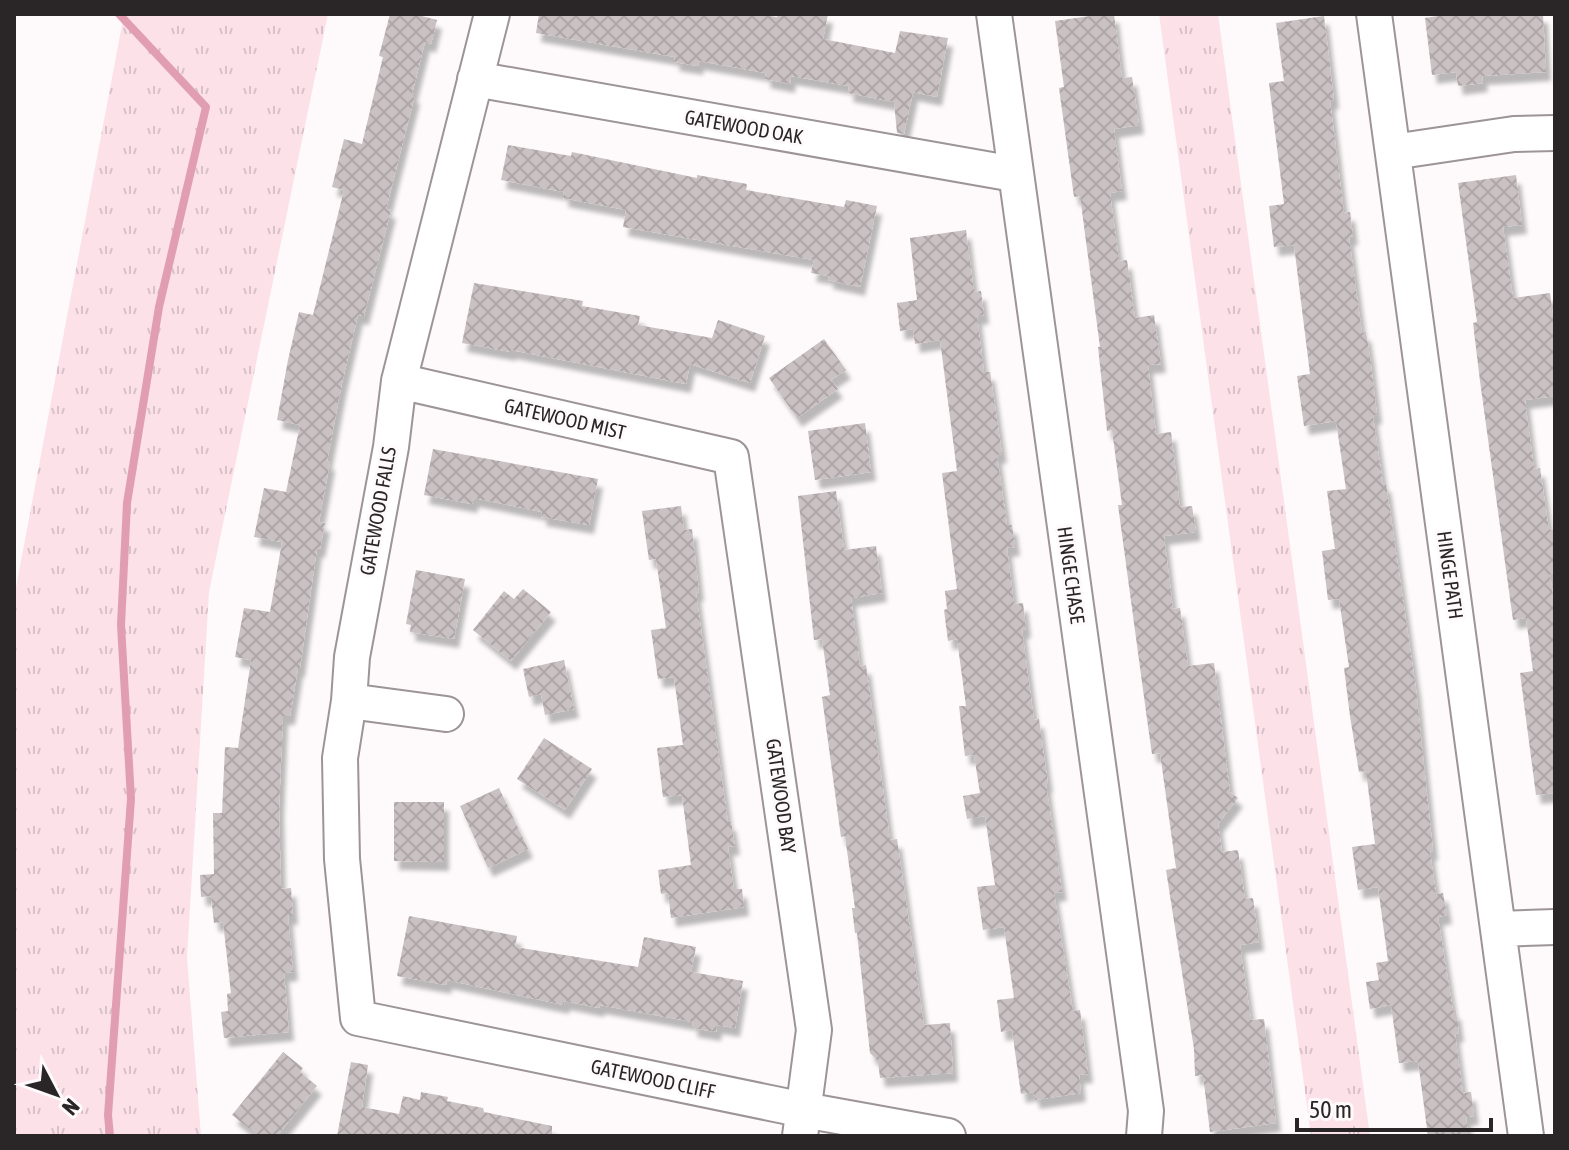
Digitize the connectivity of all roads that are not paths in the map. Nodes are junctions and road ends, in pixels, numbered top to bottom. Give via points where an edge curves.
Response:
1 (492, 14) edge
2 (994, 14) edge
3 (1374, 14) edge
4 (475, 79) junction
5 (1555, 133) edge
6 (1393, 152) junction
7 (1014, 174) junction
8 (399, 381) junction
9 (731, 457) joint
10 (349, 701) junction
11 (446, 714) dead end
12 (1555, 927) edge
13 (1498, 929) junction
14 (358, 1018) joint
15 (802, 1123) edge
16 (948, 1136) edge
17 (1144, 1136) edge
18 (1526, 1136) edge

1 - 4 street, GATEWOOD FALLS
2 - 7 street, HINGE CHASE
3 - 6 street, HINGE PATH
4 - 7 street, GATEWOOD OAK
4 - 8 street, GATEWOOD FALLS
5 - 6 street
6 - 13 street, HINGE PATH
7 - 17 street, HINGE CHASE via 1146,1111
8 - 9 street, GATEWOOD MIST
8 - 10 street, GATEWOOD FALLS
9 - 15 street, GATEWOOD BAY via 814,1030
10 - 11 street
10 - 14 street, GATEWOOD FALLS via 340,758 342,859
12 - 13 street
13 - 18 street, HINGE PATH
14 - 15 street, GATEWOOD CLIFF
15 - 16 street, GATEWOOD CLIFF

